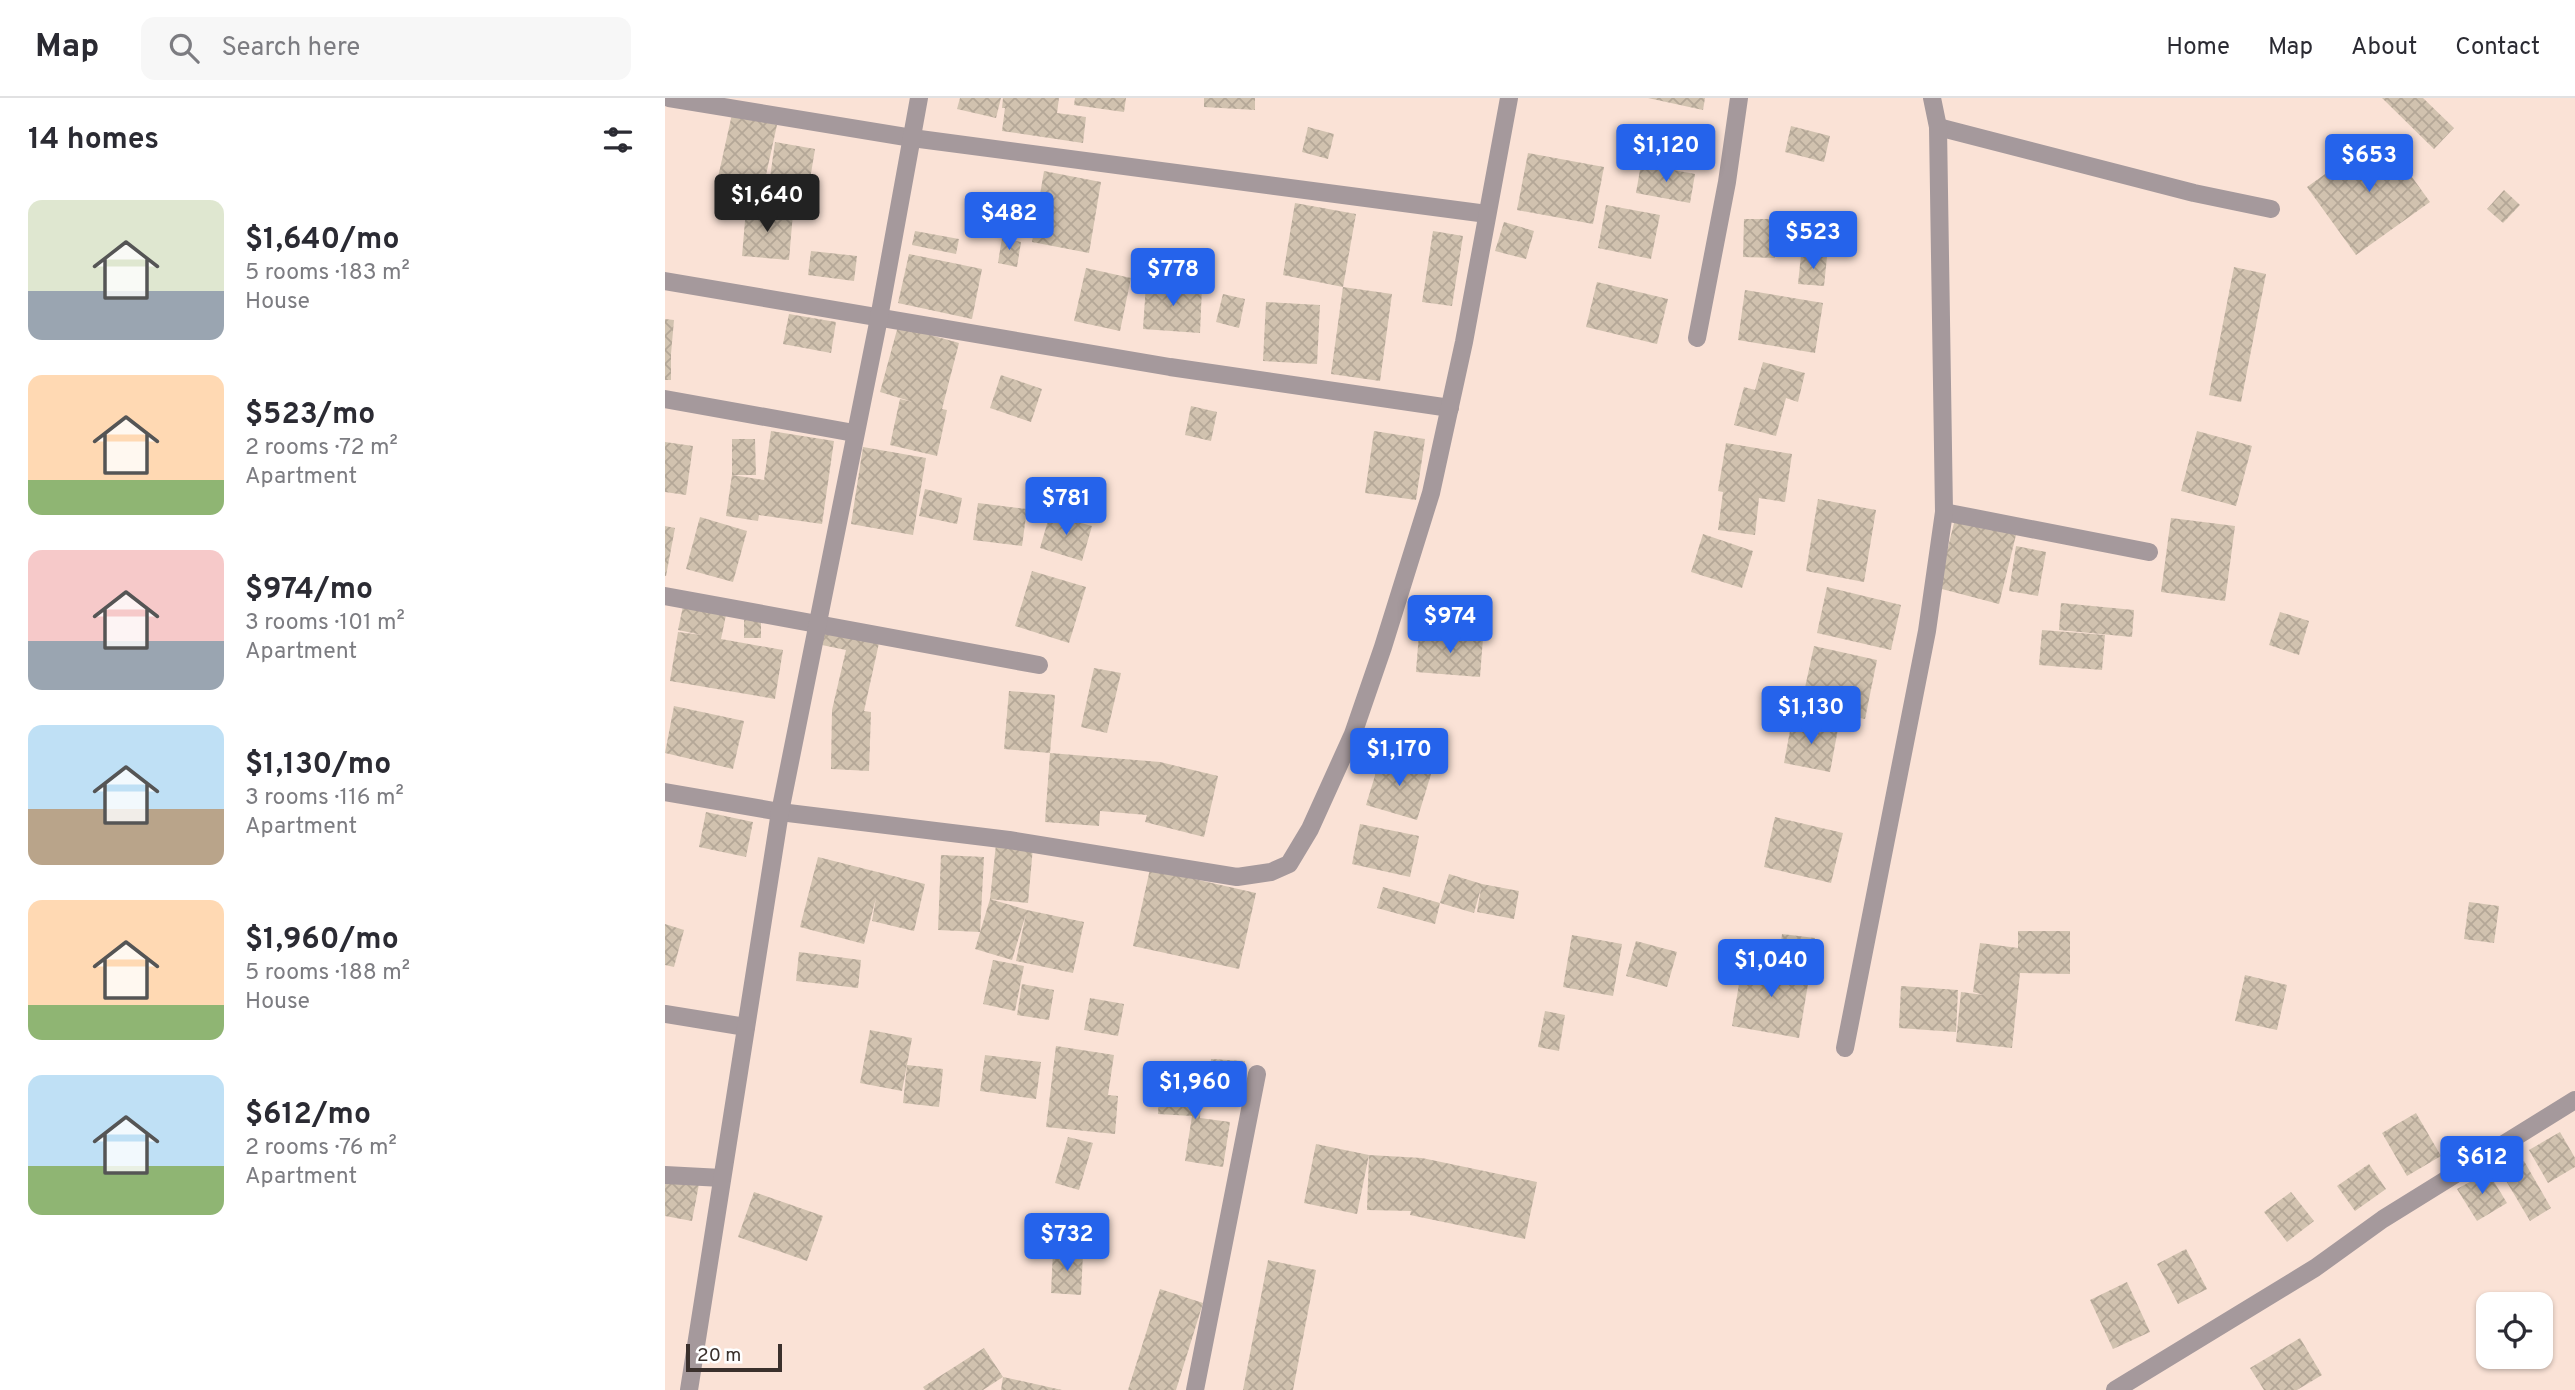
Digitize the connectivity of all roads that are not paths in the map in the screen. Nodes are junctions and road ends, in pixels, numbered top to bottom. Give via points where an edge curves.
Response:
1 (669, 98) edge
2 (919, 98) edge
3 (1509, 98) edge
4 (1739, 98) edge
5 (1932, 98) edge
6 (1938, 127) junction
7 (912, 138) junction
8 (2271, 209) dead end
9 (1487, 214) junction
10 (665, 281) edge
11 (879, 318) junction
12 (1697, 338) dead end
13 (665, 399) edge
14 (1450, 408) junction
15 (854, 432) junction
16 (1944, 513) junction
17 (2149, 552) dead end
18 (665, 596) edge
19 (816, 624) junction
20 (1039, 665) dead end
21 (665, 792) edge
22 (780, 813) junction
23 (665, 1014) edge
24 (746, 1027) junction
25 (1845, 1048) dead end
26 (1257, 1074) dead end
27 (2575, 1100) edge
28 (665, 1175) edge
29 (722, 1178) junction
30 (689, 1390) edge
31 (1195, 1390) edge
32 (2115, 1390) edge

1 - 7 street
2 - 7 street
3 - 9 street
4 - 12 street
5 - 6 street
6 - 8 street
6 - 16 street
7 - 9 street
7 - 11 street
9 - 14 street
10 - 11 street
11 - 14 street
11 - 15 street
13 - 15 street
14 - 22 street via 1431,493 1353,734 1289,864 1237,877 1009,840
15 - 19 street
16 - 17 street
16 - 25 street via 1927,631
18 - 19 street
19 - 20 street
19 - 22 street
21 - 22 street
22 - 24 street
23 - 24 street
24 - 29 street
26 - 31 street
27 - 32 street
28 - 29 street
29 - 30 street

